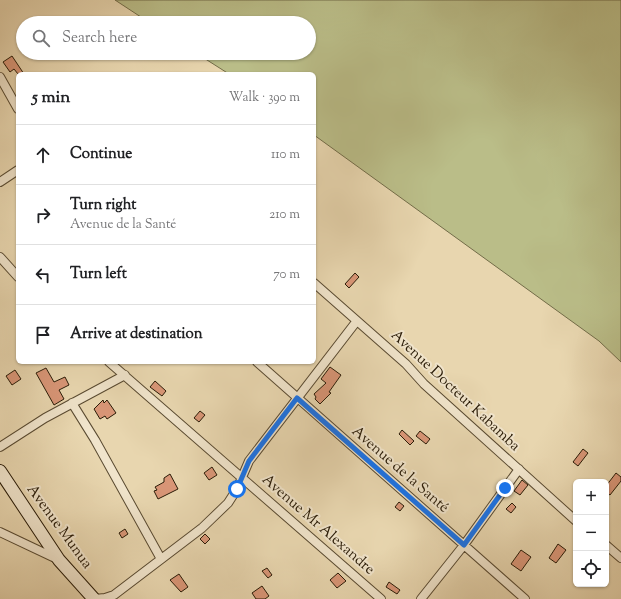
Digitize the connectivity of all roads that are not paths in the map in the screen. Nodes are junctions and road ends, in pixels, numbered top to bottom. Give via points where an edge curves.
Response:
1 (0, 77) edge
2 (16, 105) edge
3 (16, 171) edge
4 (0, 182) edge
5 (0, 257) edge
6 (16, 275) edge
7 (316, 285) edge
8 (356, 322) junction
9 (111, 364) edge
10 (259, 364) edge
11 (125, 375) junction
12 (297, 398) junction
13 (72, 403) junction
14 (0, 447) edge
15 (519, 469) junction
16 (0, 471) edge
17 (243, 477) junction
18 (573, 518) edge
19 (0, 532) edge
20 (464, 545) junction
21 (609, 548) edge
22 (621, 558) edge
23 (161, 559) junction
24 (59, 560) junction
25 (94, 599) edge
26 (381, 599) edge
27 (421, 599) edge
28 (525, 599) edge

1 - 2 street
3 - 4 street
5 - 6 street
7 - 8 street, Avenue Docteur Kabamba
8 - 12 street
8 - 15 street, Avenue Docteur Kabamba via 406,364 424,384
9 - 11 street, Avenue Mr Alexandre
10 - 12 street, Avenue de la Santé
11 - 13 street
11 - 17 street, Avenue Mr Alexandre
12 - 17 street via 249,461
12 - 20 street, Avenue de la Santé
13 - 14 street
13 - 23 street
15 - 18 street, Avenue Docteur Kabamba
15 - 20 street
16 - 24 main road, Avenue Munua
17 - 23 street via 221,510
17 - 26 street, Avenue Mr Alexandre
19 - 24 street
20 - 27 street
20 - 28 street, Avenue de la Santé
21 - 22 street
23 - 25 street via 114,595
24 - 25 main road, Avenue Munua

